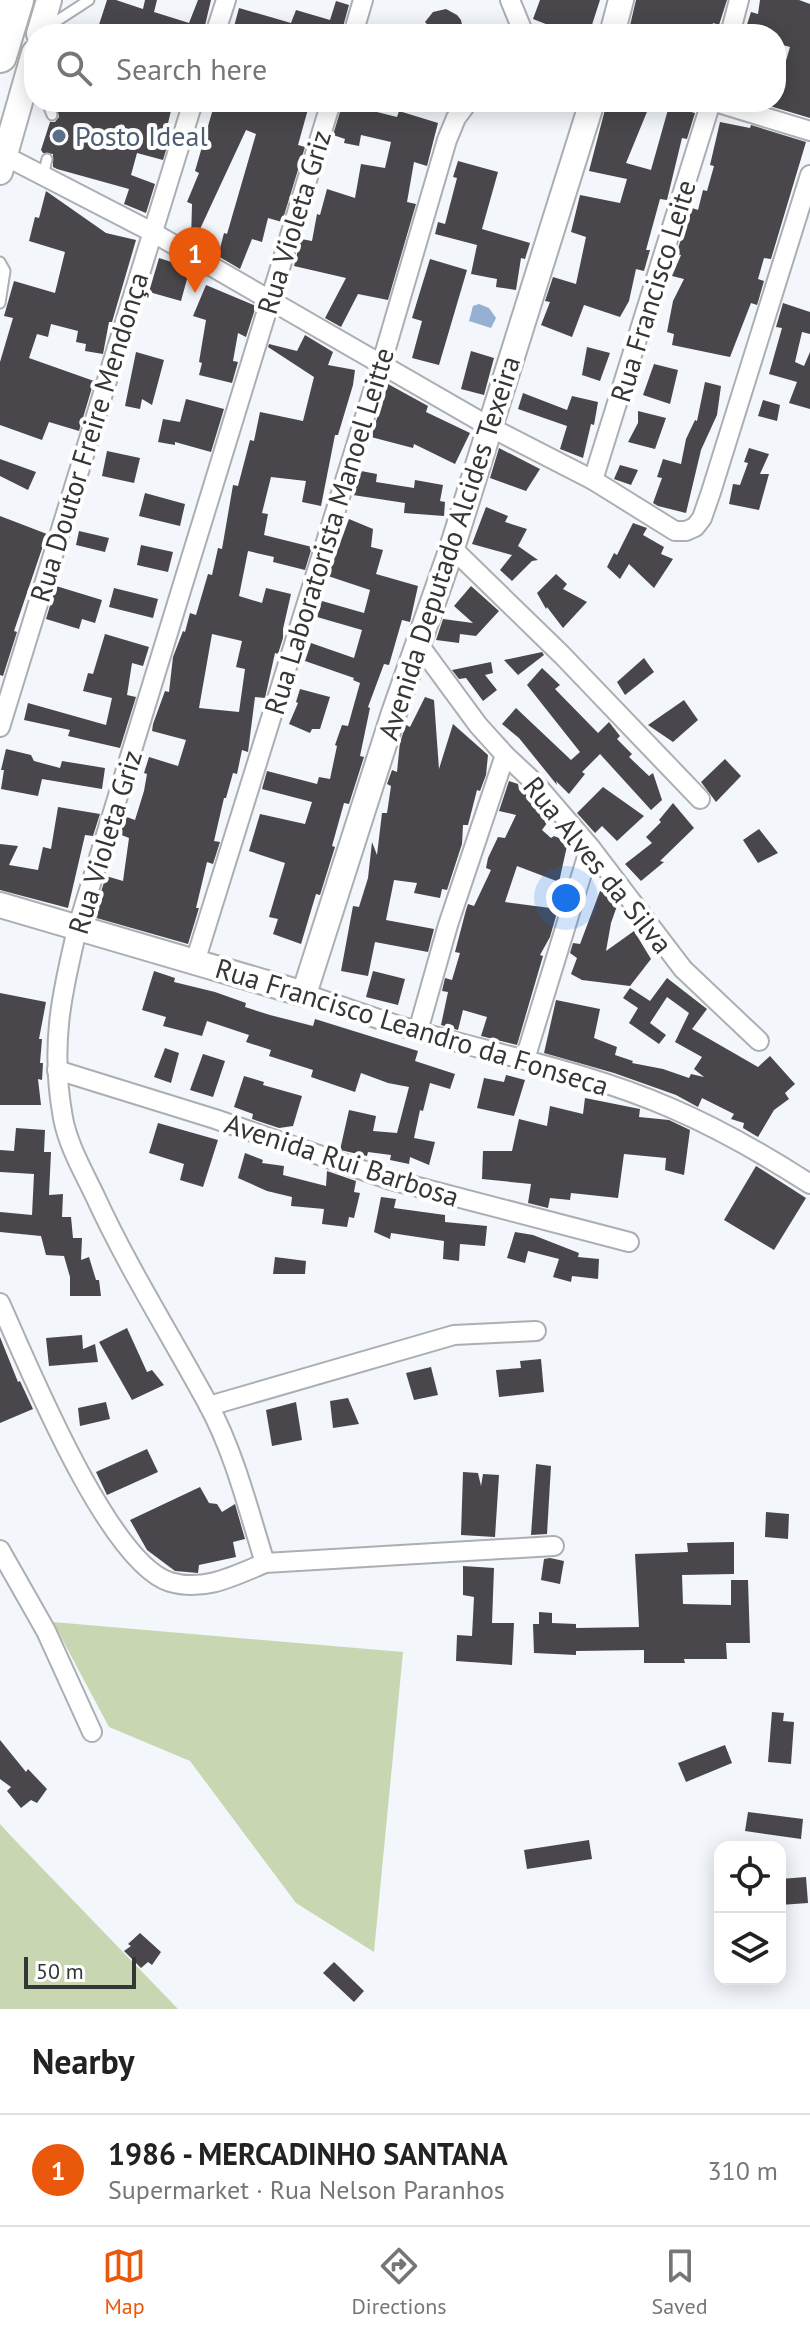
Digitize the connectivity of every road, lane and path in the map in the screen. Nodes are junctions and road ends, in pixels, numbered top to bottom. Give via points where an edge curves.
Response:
1 (17, 0) edge
2 (49, 0) edge
3 (89, 0) edge
4 (226, 0) edge
5 (363, 0) edge
6 (510, 0) edge
7 (621, 0) edge
8 (739, 0) edge
9 (43, 24) edge
10 (64, 24) edge
11 (218, 24) edge
12 (356, 24) edge
13 (520, 24) edge
14 (615, 24) edge
15 (733, 24) edge
16 (0, 56) edge
17 (24, 90) edge
18 (51, 112) edge
19 (190, 112) edge
20 (328, 112) edge
21 (460, 112) edge
22 (589, 112) edge
23 (710, 112) edge
24 (746, 112) edge
25 (52, 115) dead end
26 (810, 131) edge
27 (2, 164) edge
28 (810, 175) edge
29 (152, 232) junction
30 (0, 262) edge
31 (270, 301) junction
32 (0, 303) edge
33 (382, 362) junction
34 (490, 427) junction
35 (593, 480) junction
36 (452, 548) junction
37 (417, 642) junction
38 (0, 727) edge
39 (505, 755) junction
40 (700, 799) dead end
41 (590, 847) junction
42 (0, 905) edge
43 (78, 926) junction
44 (195, 962) junction
45 (304, 994) junction
46 (418, 1031) junction
47 (759, 1041) dead end
48 (525, 1059) junction
49 (57, 1070) junction
50 (810, 1184) edge
51 (629, 1242) dead end
52 (0, 1303) edge
53 (536, 1331) dead end
54 (209, 1406) junction
55 (554, 1546) dead end
56 (0, 1550) edge
57 (265, 1563) junction
58 (92, 1732) dead end

1 - 16 highway
2 - 9 main road
3 - 10 lane
4 - 11 street
5 - 12 street
6 - 13 street
7 - 14 main road
8 - 15 street
17 - 27 main road
18 - 25 lane
19 - 29 street, Rua Doutor Freire Mendonça
20 - 31 street, Rua Violeta Griz
21 - 33 street, Rua Laboratorista Manoel Leitte via 447,140
22 - 34 main road, Avenida Deputado Alcides Texeira
23 - 35 street, Rua Francisco Leite
24 - 26 street
27 - 29 street via 45,168
28 - 35 street via 702,518 695,527 675,531
29 - 31 street
29 - 38 street, Rua Doutor Freire Mendonça
30 - 32 lane via 5,271
31 - 33 street
31 - 43 street, Rua Violeta Griz
33 - 34 street
33 - 44 street, Rua Laboratorista Manoel Leitte
34 - 35 street
34 - 36 main road, Avenida Deputado Alcides Texeira
36 - 37 main road, Avenida Deputado Alcides Texeira
36 - 40 street
37 - 39 street, Rua Alves da Silva
37 - 45 main road, Avenida Deputado Alcides Texeira
39 - 41 street, Rua Alves da Silva
39 - 46 street
41 - 47 street, Rua Alves da Silva via 683,969
41 - 48 street
42 - 43 main road, Rua Francisco Leandro da Fonseca
43 - 44 main road, Rua Francisco Leandro da Fonseca
43 - 49 street, Rua Violeta Griz via 58,1015
44 - 45 main road, Rua Francisco Leandro da Fonseca
45 - 46 street, Rua Francisco Leandro da Fonseca
46 - 48 street, Rua Francisco Leandro da Fonseca
48 - 50 street, Rua Francisco Leandro da Fonseca via 670,1108 737,1139
49 - 51 street, Avenida Rui Barbosa via 391,1180
49 - 54 street, Rua Violeta Griz via 66,1127 82,1170 132,1272
52 - 57 street via 89,1491 139,1562 160,1577 187,1586 227,1579
53 - 54 street via 454,1335
54 - 57 street, Rua Violeta Griz via 238,1473
55 - 57 street
56 - 58 street via 46,1631

